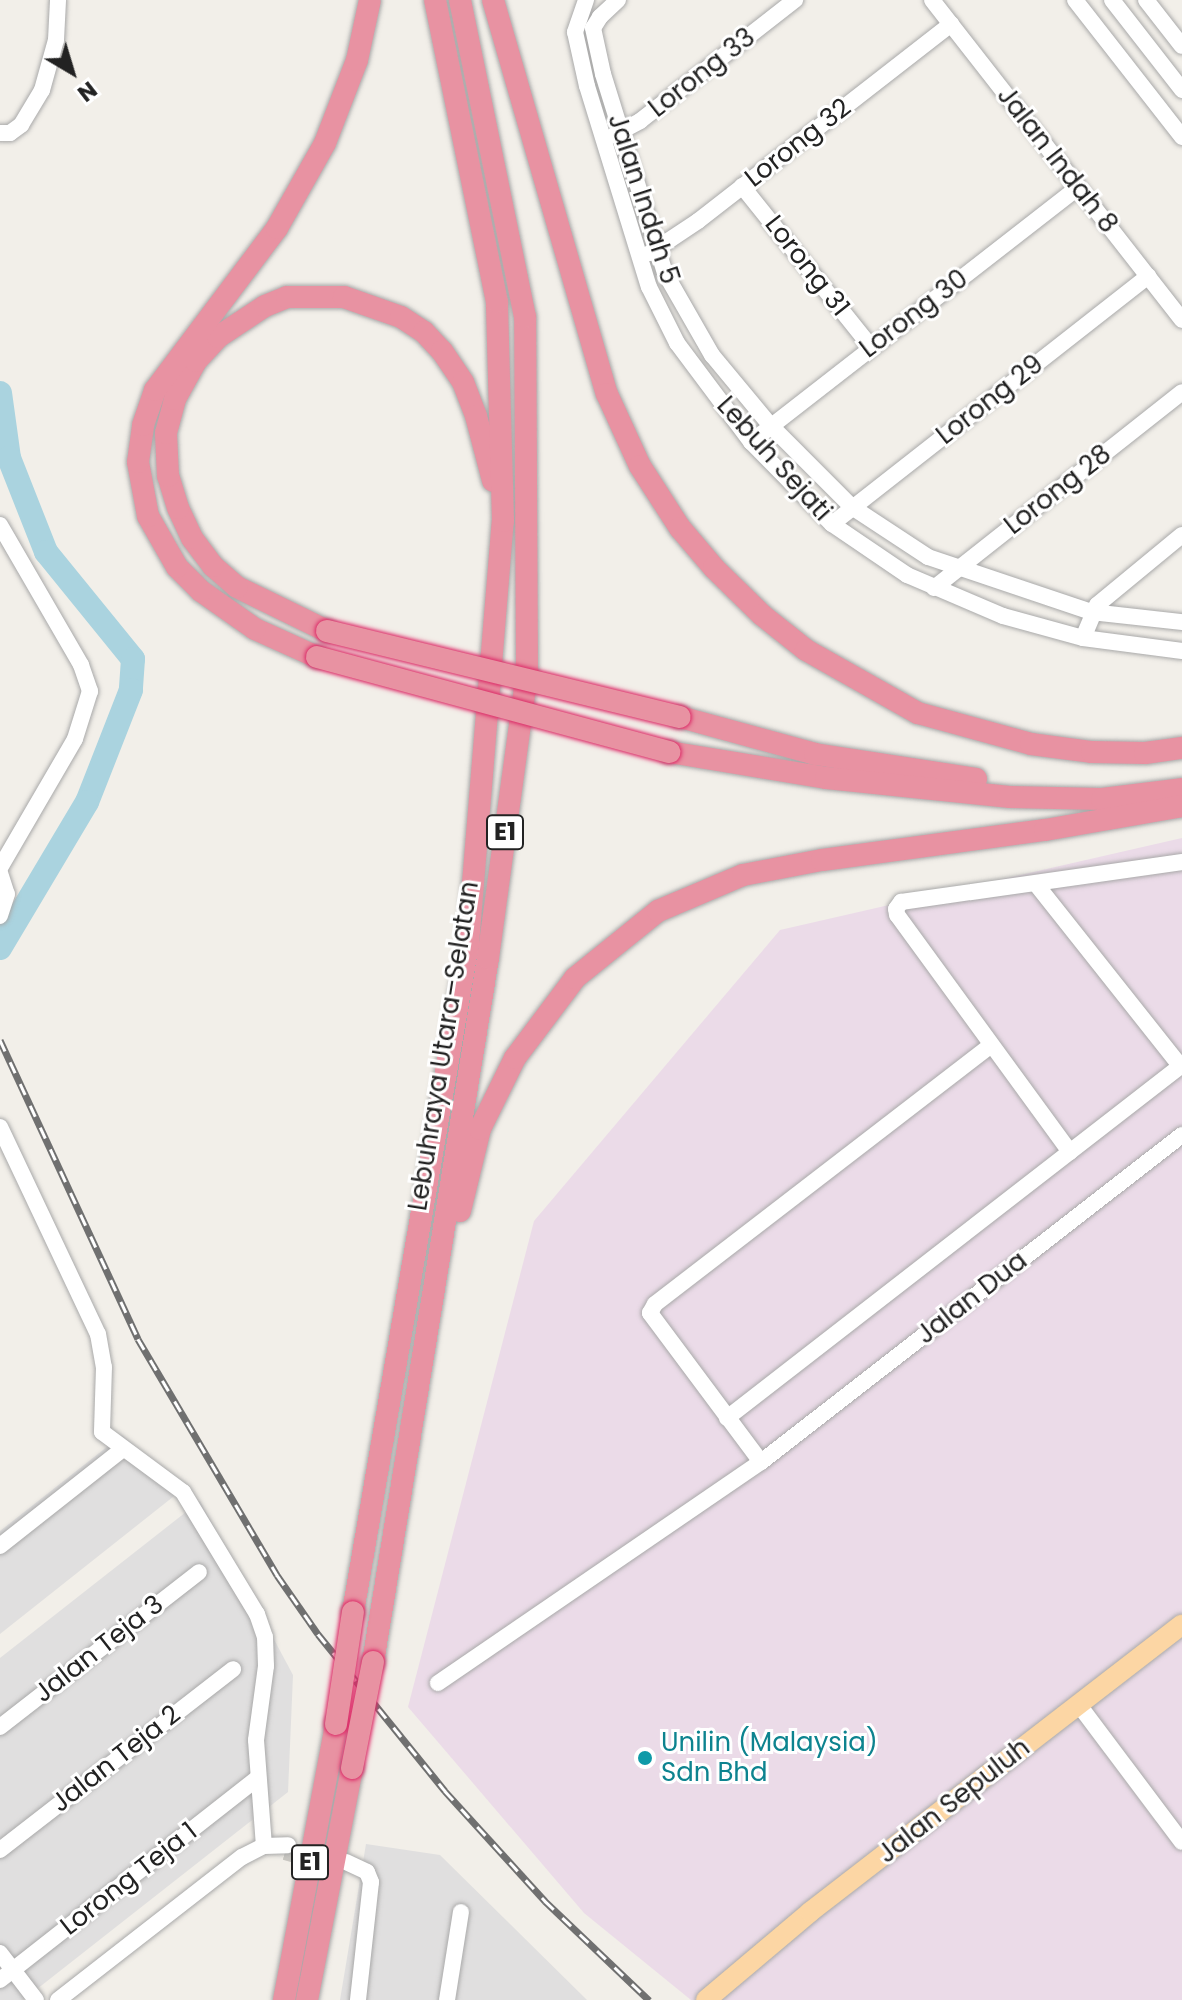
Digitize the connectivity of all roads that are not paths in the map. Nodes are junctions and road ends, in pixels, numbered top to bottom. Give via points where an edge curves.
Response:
1 (58, 0) edge
2 (370, 0) edge
3 (435, 0) edge
4 (460, 0) edge
5 (493, 0) edge
6 (586, 0) edge
7 (795, 0) edge
8 (932, 0) edge
9 (1075, 0) edge
10 (1112, 0) edge
11 (1146, 0) edge
12 (614, 3) edge
13 (951, 24) junction
14 (1182, 46) edge
15 (1182, 90) edge
16 (621, 132) junction
17 (0, 133) edge
18 (1182, 137) edge
19 (604, 138) junction
20 (742, 186) junction
21 (1078, 187) junction
22 (658, 249) junction
23 (642, 258) junction
24 (1148, 276) junction
25 (1182, 320) edge
26 (871, 347) junction
27 (1182, 392) edge
28 (771, 426) junction
29 (751, 442) junction
30 (852, 507) junction
31 (503, 521) junction
32 (832, 524) junction
33 (0, 525) edge
34 (1182, 535) edge
35 (959, 567) junction
36 (934, 588) junction
37 (1091, 612) junction
38 (1182, 622) edge
39 (1083, 638) junction
40 (1182, 651) edge
41 (1182, 748) edge
42 (1182, 775) edge
43 (1182, 789) edge
44 (1182, 806) edge
45 (1182, 862) edge
46 (0, 870) edge
47 (1036, 884) junction
48 (0, 916) edge
49 (991, 1045) junction
50 (1181, 1066) edge
51 (0, 1127) edge
52 (1182, 1135) edge
53 (1070, 1152) junction
54 (727, 1418) junction
55 (123, 1449) junction
56 (761, 1462) junction
57 (0, 1546) edge
58 (199, 1572) dead end
59 (1182, 1624) edge
60 (378, 1633) junction
61 (233, 1669) dead end
62 (438, 1683) dead end
63 (1079, 1705) junction
64 (0, 1727) edge
65 (258, 1778) junction
66 (1182, 1842) edge
67 (0, 1850) edge
68 (349, 1867) dead end
69 (461, 1912) dead end
70 (0, 1953) edge
71 (6, 1975) edge
72 (36, 2000) edge
73 (58, 2000) edge
74 (284, 2000) edge
75 (307, 2000) edge
76 (358, 2000) edge
77 (447, 2000) edge
78 (706, 2000) edge

1 - 17 street via 55,48 42,90 21,125
2 - 43 highway, bridge via 357,60 325,143 277,228 155,390 143,425 138,462 148,516 177,567 201,591 255,629 317,657 669,752 826,778 1010,797 1102,799
3 - 31 highway, Lebuhraya Utara–Selatan / E1 via 497,302
4 - 60 highway, Lebuhraya Utara–Selatan / E1 via 525,317 527,672 488,958
5 - 41 highway via 607,394 640,466 680,528 714,568 806,650 918,713 1031,744 1076,750 1145,753
6 - 19 street, Lebuh Sejati via 575,32
7 - 16 street, Lorong 33
8 - 13 street, Jalan Indah 8
9 - 18 street
10 - 15 street
11 - 14 street
12 - 16 street, Jalan Indah 5 via 593,28
13 - 20 street, Lorong 32
13 - 21 street, Jalan Indah 8
16 - 19 street, Lorong 33
16 - 22 street, Jalan Indah 5
19 - 23 street, Lebuh Sejati
20 - 22 street, Lorong 32
20 - 26 street, Lorong 31
21 - 24 street, Jalan Indah 8
21 - 26 street, Lorong 30
22 - 23 street, Lorong 32
22 - 28 street, Jalan Indah 5 via 687,317
23 - 29 street, Lebuh Sejati via 667,326
24 - 25 street, Jalan Indah 8
24 - 30 street, Lorong 29
26 - 28 street, Lorong 30
27 - 35 street, Lorong 28
28 - 29 street, Lorong 30
28 - 30 street, Jalan Indah 5
29 - 32 street, Lebuh Sejati
30 - 32 street, Lorong 29
30 - 35 street, Jalan Indah 5 via 928,557
31 - 42 highway, bridge via 463,382 424,332 373,305 315,294 287,297 218,337 196,361 175,399 166,433 168,476 192,538 237,587 327,631 815,754 1043,785
31 - 74 highway, Lebuhraya Utara–Selatan / E1, bridge via 468,944
32 - 36 street, Lebuh Sejati
33 - 46 street via 81,665 90,691 75,739
34 - 37 street
35 - 36 street, Lorong 28
35 - 37 street, Jalan Indah 5
36 - 39 street, Lebuh Sejati via 1003,616
37 - 38 street, Jalan Indah 5
37 - 39 street
39 - 40 street, Lebuh Sejati
44 - 60 highway via 743,875 658,911 575,978 515,1058 480,1129
45 - 47 street
46 - 48 street via 7,894
47 - 49 street via 901,902 896,909
47 - 50 street
49 - 53 street
49 - 54 street via 655,1304 653,1322
50 - 53 street
51 - 55 street via 98,1334 104,1367 102,1432
52 - 56 street, Jalan Dua
53 - 54 street
54 - 56 street
55 - 57 street
55 - 65 street via 183,1492 257,1614 266,1666 256,1740
56 - 62 street, Jalan Dua
58 - 64 street, Jalan Teja 3
59 - 63 main road, Jalan Sepuluh
60 - 75 highway, Lebuhraya Utara–Selatan / E1, bridge
61 - 67 street, Jalan Teja 2
63 - 66 street
63 - 78 main road, Jalan Sepuluh
65 - 71 street, Lorong Teja 1
65 - 73 street via 278,1848 242,1857
68 - 76 street via 369,1874 371,1888
69 - 77 street
70 - 71 street
71 - 72 street

